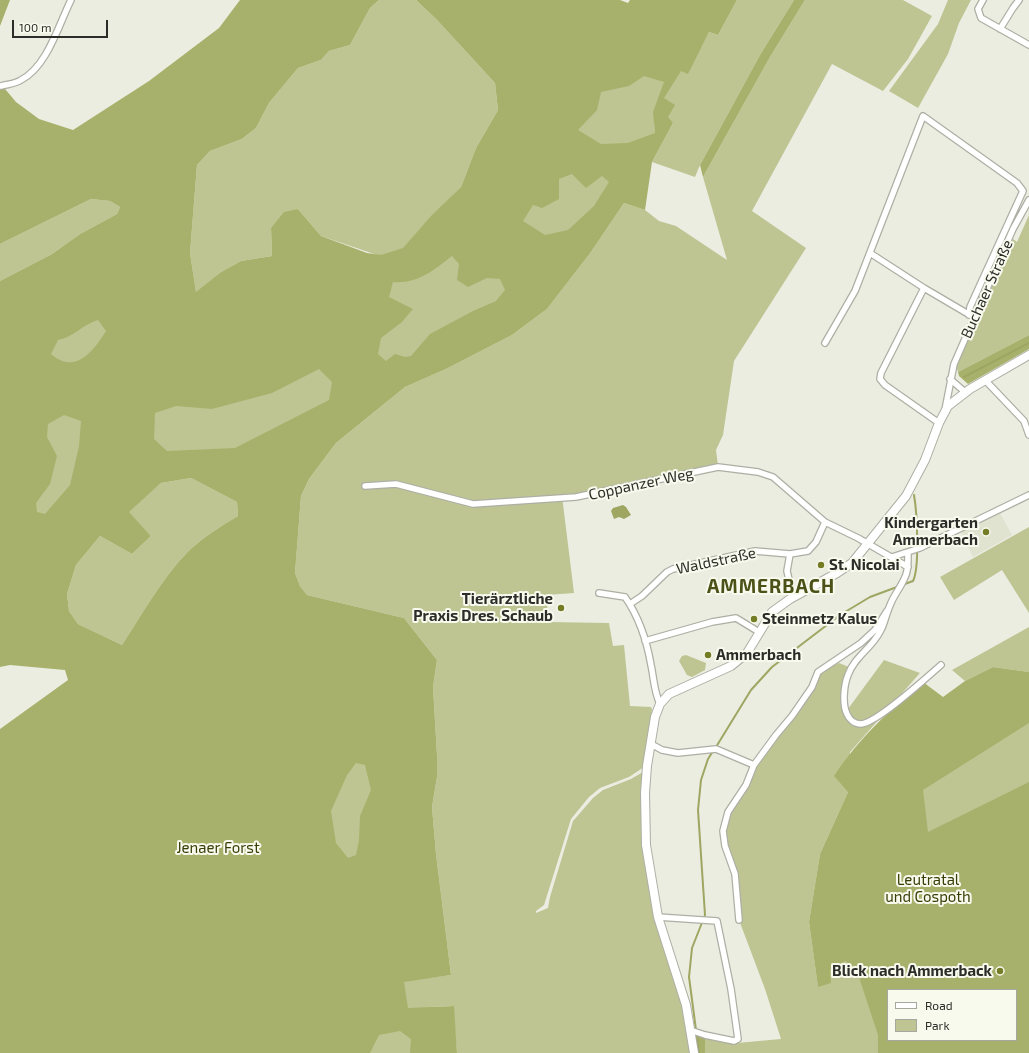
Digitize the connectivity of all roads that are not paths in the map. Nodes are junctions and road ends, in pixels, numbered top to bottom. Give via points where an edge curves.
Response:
1 (71, 0) edge
2 (983, 0) edge
3 (1020, 0) edge
4 (1000, 29) junction
5 (1029, 45) edge
6 (1, 86) edge
7 (1029, 200) edge
8 (870, 253) junction
9 (924, 288) junction
10 (969, 315) junction
11 (975, 318) junction
12 (825, 343) dead end
13 (1029, 355) edge
14 (950, 379) junction
15 (984, 380) junction
16 (965, 392) junction
17 (944, 411) junction
18 (939, 423) junction
19 (1029, 435) edge
20 (365, 486) dead end
21 (1029, 495) edge
22 (825, 522) junction
23 (867, 544) junction
24 (910, 552) junction
25 (790, 554) junction
26 (892, 557) junction
27 (908, 567) junction
28 (599, 593) dead end
29 (793, 597) junction
30 (630, 604) junction
31 (888, 611) junction
32 (759, 632) junction
33 (646, 641) junction
34 (941, 665) dead end
35 (660, 704) junction
36 (651, 744) junction
37 (754, 765) junction
38 (658, 917) junction
39 (739, 920) dead end
40 (690, 1030) junction
41 (694, 1053) edge

1 - 6 street via 56,34 34,70 20,81
2 - 4 street via 978,9 979,15
3 - 4 street
4 - 5 street
7 - 11 street, Buchaer Straße
8 - 9 street
8 - 10 street, Buchaer Straße via 923,116 1023,191 970,307
8 - 12 street via 855,290
9 - 10 street
9 - 18 street via 880,379
10 - 11 street
11 - 14 street, Buchaer Straße
13 - 15 main road
14 - 16 street
14 - 17 street, Buchaer Straße
15 - 16 main road
15 - 19 street via 1024,421
16 - 17 main road
17 - 18 main road
18 - 23 main road via 925,460 909,491
20 - 22 street, Coppanzer Weg via 396,484 473,504 576,497 725,467 772,477
21 - 24 street
22 - 23 street, Coppanzer Weg
22 - 25 street, Waldstraße via 816,542 808,551
23 - 26 street, Coppanzer Weg
23 - 29 main road via 847,567
24 - 26 street
24 - 27 street
25 - 29 street via 788,571
25 - 30 street, Waldstraße via 755,551 673,569
26 - 27 street, Coppanzer Weg
27 - 31 street
28 - 30 street via 626,597
29 - 32 main road via 772,612
30 - 33 street
31 - 34 street via 880,631 847,676 845,710 849,718 861,724 870,720 889,708
31 - 37 street via 875,630 861,643 818,672 812,687
32 - 33 street via 736,618 712,622
32 - 35 main road via 747,653 731,666 669,694
33 - 35 street via 655,694
35 - 36 main road via 655,717
36 - 37 street via 662,750 678,753 716,749
36 - 38 main road via 644,794 646,845
37 - 39 street via 746,785 728,812 723,831 725,846 735,874
38 - 40 main road via 686,1005
38 - 40 street via 717,921 738,1025 738,1039 734,1041 718,1038
40 - 41 main road

